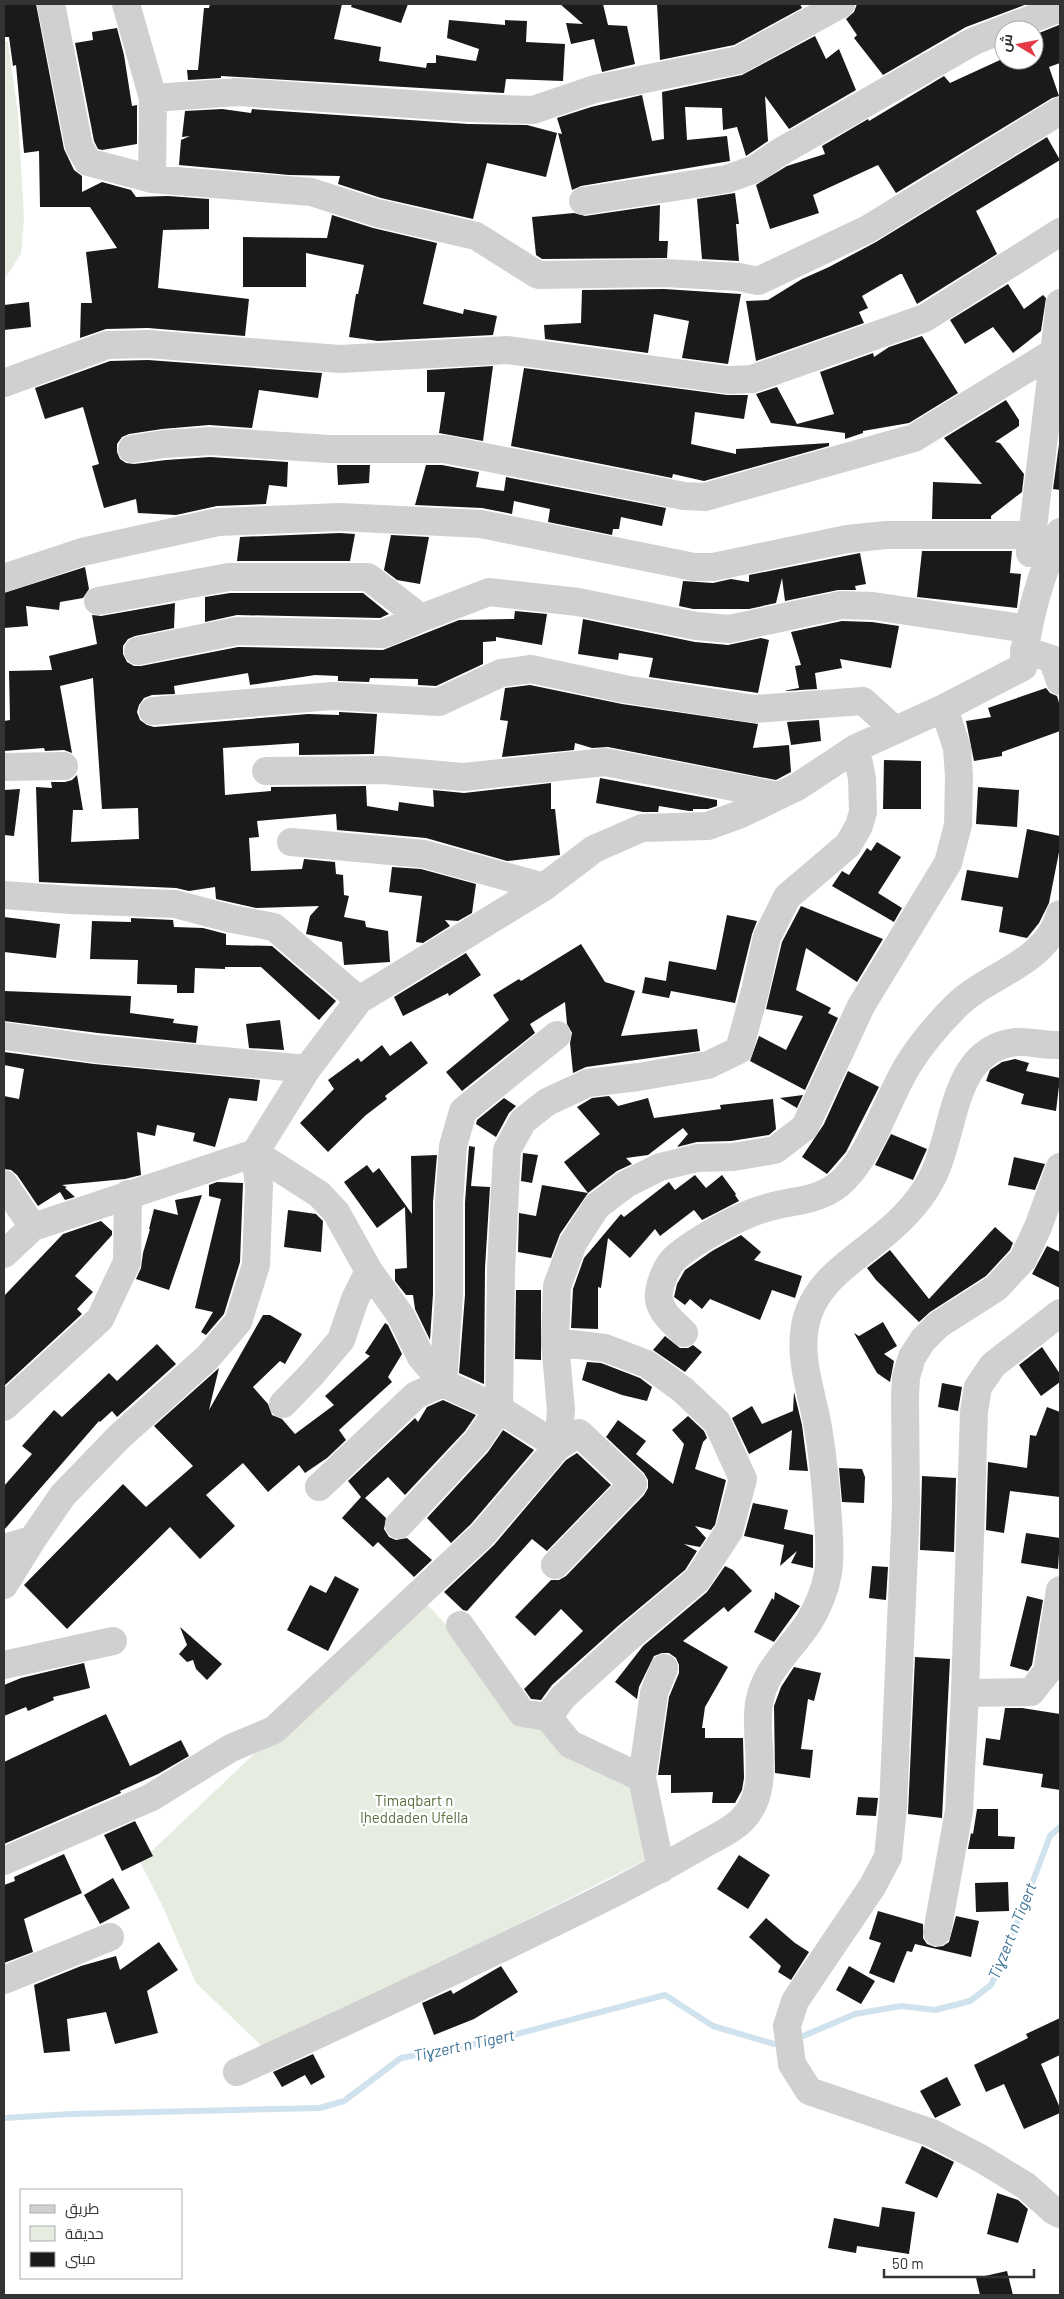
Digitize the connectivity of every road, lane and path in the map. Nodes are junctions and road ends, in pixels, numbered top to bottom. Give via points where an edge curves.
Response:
1 (51, 4) edge
2 (126, 4) edge
3 (841, 4) edge
4 (1060, 8) edge
5 (153, 98) junction
6 (1060, 111) edge
7 (152, 179) junction
8 (583, 202) dead end
9 (1060, 232) edge
10 (1060, 304) edge
11 (1054, 352) junction
12 (4, 383) edge
13 (132, 449) dead end
14 (1060, 532) edge
15 (1032, 535) junction
16 (4, 578) edge
17 (98, 601) dead end
18 (421, 618) junction
19 (1025, 644) junction
20 (138, 651) dead end
21 (1058, 665) edge
22 (944, 708) junction
23 (153, 711) dead end
24 (895, 730) junction
25 (856, 748) junction
26 (64, 766) dead end
27 (4, 767) edge
28 (266, 771) dead end
29 (779, 796) junction
30 (290, 842) dead end
31 (544, 887) junction
32 (4, 895) edge
33 (1060, 914) edge
34 (359, 1000) junction
35 (557, 1035) dead end
36 (4, 1036) edge
37 (1060, 1045) edge
38 (307, 1069) junction
39 (255, 1153) junction
40 (1060, 1167) edge
41 (4, 1184) edge
42 (128, 1194) junction
43 (33, 1227) junction
44 (4, 1254) edge
45 (369, 1270) junction
46 (1060, 1313) edge
47 (684, 1332) dead end
48 (555, 1342) junction
49 (443, 1383) junction
50 (283, 1404) dead end
51 (4, 1407) edge
52 (499, 1409) junction
53 (558, 1446) junction
54 (319, 1487) dead end
55 (399, 1525) dead end
56 (32, 1540) junction
57 (4, 1548) edge
58 (555, 1565) dead end
59 (4, 1585) edge
60 (1060, 1590) edge
61 (460, 1625) dead end
62 (112, 1641) dead end
63 (4, 1666) edge
64 (664, 1668) dead end
65 (965, 1693) junction
66 (548, 1716) junction
67 (642, 1778) junction
68 (4, 1862) edge
69 (661, 1869) junction
70 (937, 1932) dead end
71 (110, 1937) dead end
72 (4, 1980) edge
73 (237, 2072) dead end
74 (1060, 2214) edge

1 - 7 street via 79,146 88,162
2 - 5 street
3 - 5 street via 739,60 595,89 533,110 238,92
4 - 8 street via 974,41 780,152 755,170 727,180
5 - 7 street
6 - 7 street via 868,229 758,281 739,277 664,274 538,275 476,236 377,213 311,192
9 - 12 street via 925,318 752,380 729,380 508,350 340,358 148,344 107,345
10 - 11 street
11 - 13 street via 914,438 705,497 684,496 444,449 329,449 210,441
11 - 15 street
14 - 19 street via 1050,555
15 - 16 street via 847,538 713,567 694,567 481,524 302,518 218,522 82,552
15 - 19 street
17 - 18 street via 229,577 368,577
18 - 19 street via 489,592 578,602 696,626 721,628 841,605 873,606
18 - 20 street via 383,634 237,631
19 - 21 street
19 - 22 street
22 - 24 street
22 - 48 street via 956,748 959,776 958,825 948,862 861,1006 805,1127 775,1150 733,1157 697,1158 660,1167 626,1184 597,1206 573,1242 557,1286
23 - 24 street via 332,696 439,702 501,673 531,669 624,689 755,709 863,701
24 - 25 street
25 - 29 street
25 - 52 street via 863,787 863,812 859,826 848,845 787,897 767,937 739,1050 708,1065 588,1083 547,1102 523,1121 507,1150 500,1269
26 - 27 street
28 - 29 street via 383,770 463,777 605,762
29 - 31 street via 708,826 642,828 594,849
30 - 31 street via 424,854
31 - 34 street
32 - 34 street via 175,904 274,927
33 - 47 street via 1049,937 1034,954 956,1005 931,1034 908,1066 854,1167 838,1185 820,1196 763,1209 692,1245 673,1260 662,1280 658,1299 663,1312
34 - 38 street
35 - 49 street via 464,1111 453,1146
36 - 38 street via 96,1049
37 - 69 street via 1019,1042 997,1046 978,1058 965,1076 933,1176 916,1202 884,1235 829,1279 814,1299 805,1323 802,1348 825,1474 829,1544 828,1571 821,1598 808,1623 770,1670 759,1700 756,1732 760,1782 754,1803 741,1821
38 - 39 street
39 - 42 street
39 - 45 street via 319,1194 336,1212
39 - 56 street via 259,1186 256,1265 238,1322 208,1358 119,1437 63,1495
40 - 74 street via 1023,1259 996,1288 938,1325 912,1357 906,1377 906,1506 888,1857 872,1887 795,2001 788,2026 792,2064 809,2090 932,2133 1026,2186
41 - 43 street
42 - 43 street
42 - 51 street via 127,1262 100,1319
43 - 44 street
45 - 49 street via 401,1316 421,1357
45 - 50 street via 341,1340
46 - 65 street via 993,1365 978,1387 974,1412
48 - 53 street via 561,1410
48 - 66 street via 605,1348 647,1364 683,1390 716,1422 744,1479 729,1531 698,1580 628,1638 563,1697
49 - 52 street
49 - 54 street via 416,1395
52 - 53 street
52 - 55 street via 477,1441
53 - 58 street via 579,1433 633,1484
53 - 68 street via 482,1535 274,1730 231,1748 150,1798
56 - 57 street
56 - 59 street
60 - 65 street via 1047,1672 1031,1692
61 - 66 street via 522,1713
62 - 63 street
64 - 67 street via 654,1693
65 - 70 street via 959,1811
66 - 67 street via 570,1744
67 - 69 street
69 - 73 street via 514,1944
71 - 72 street

